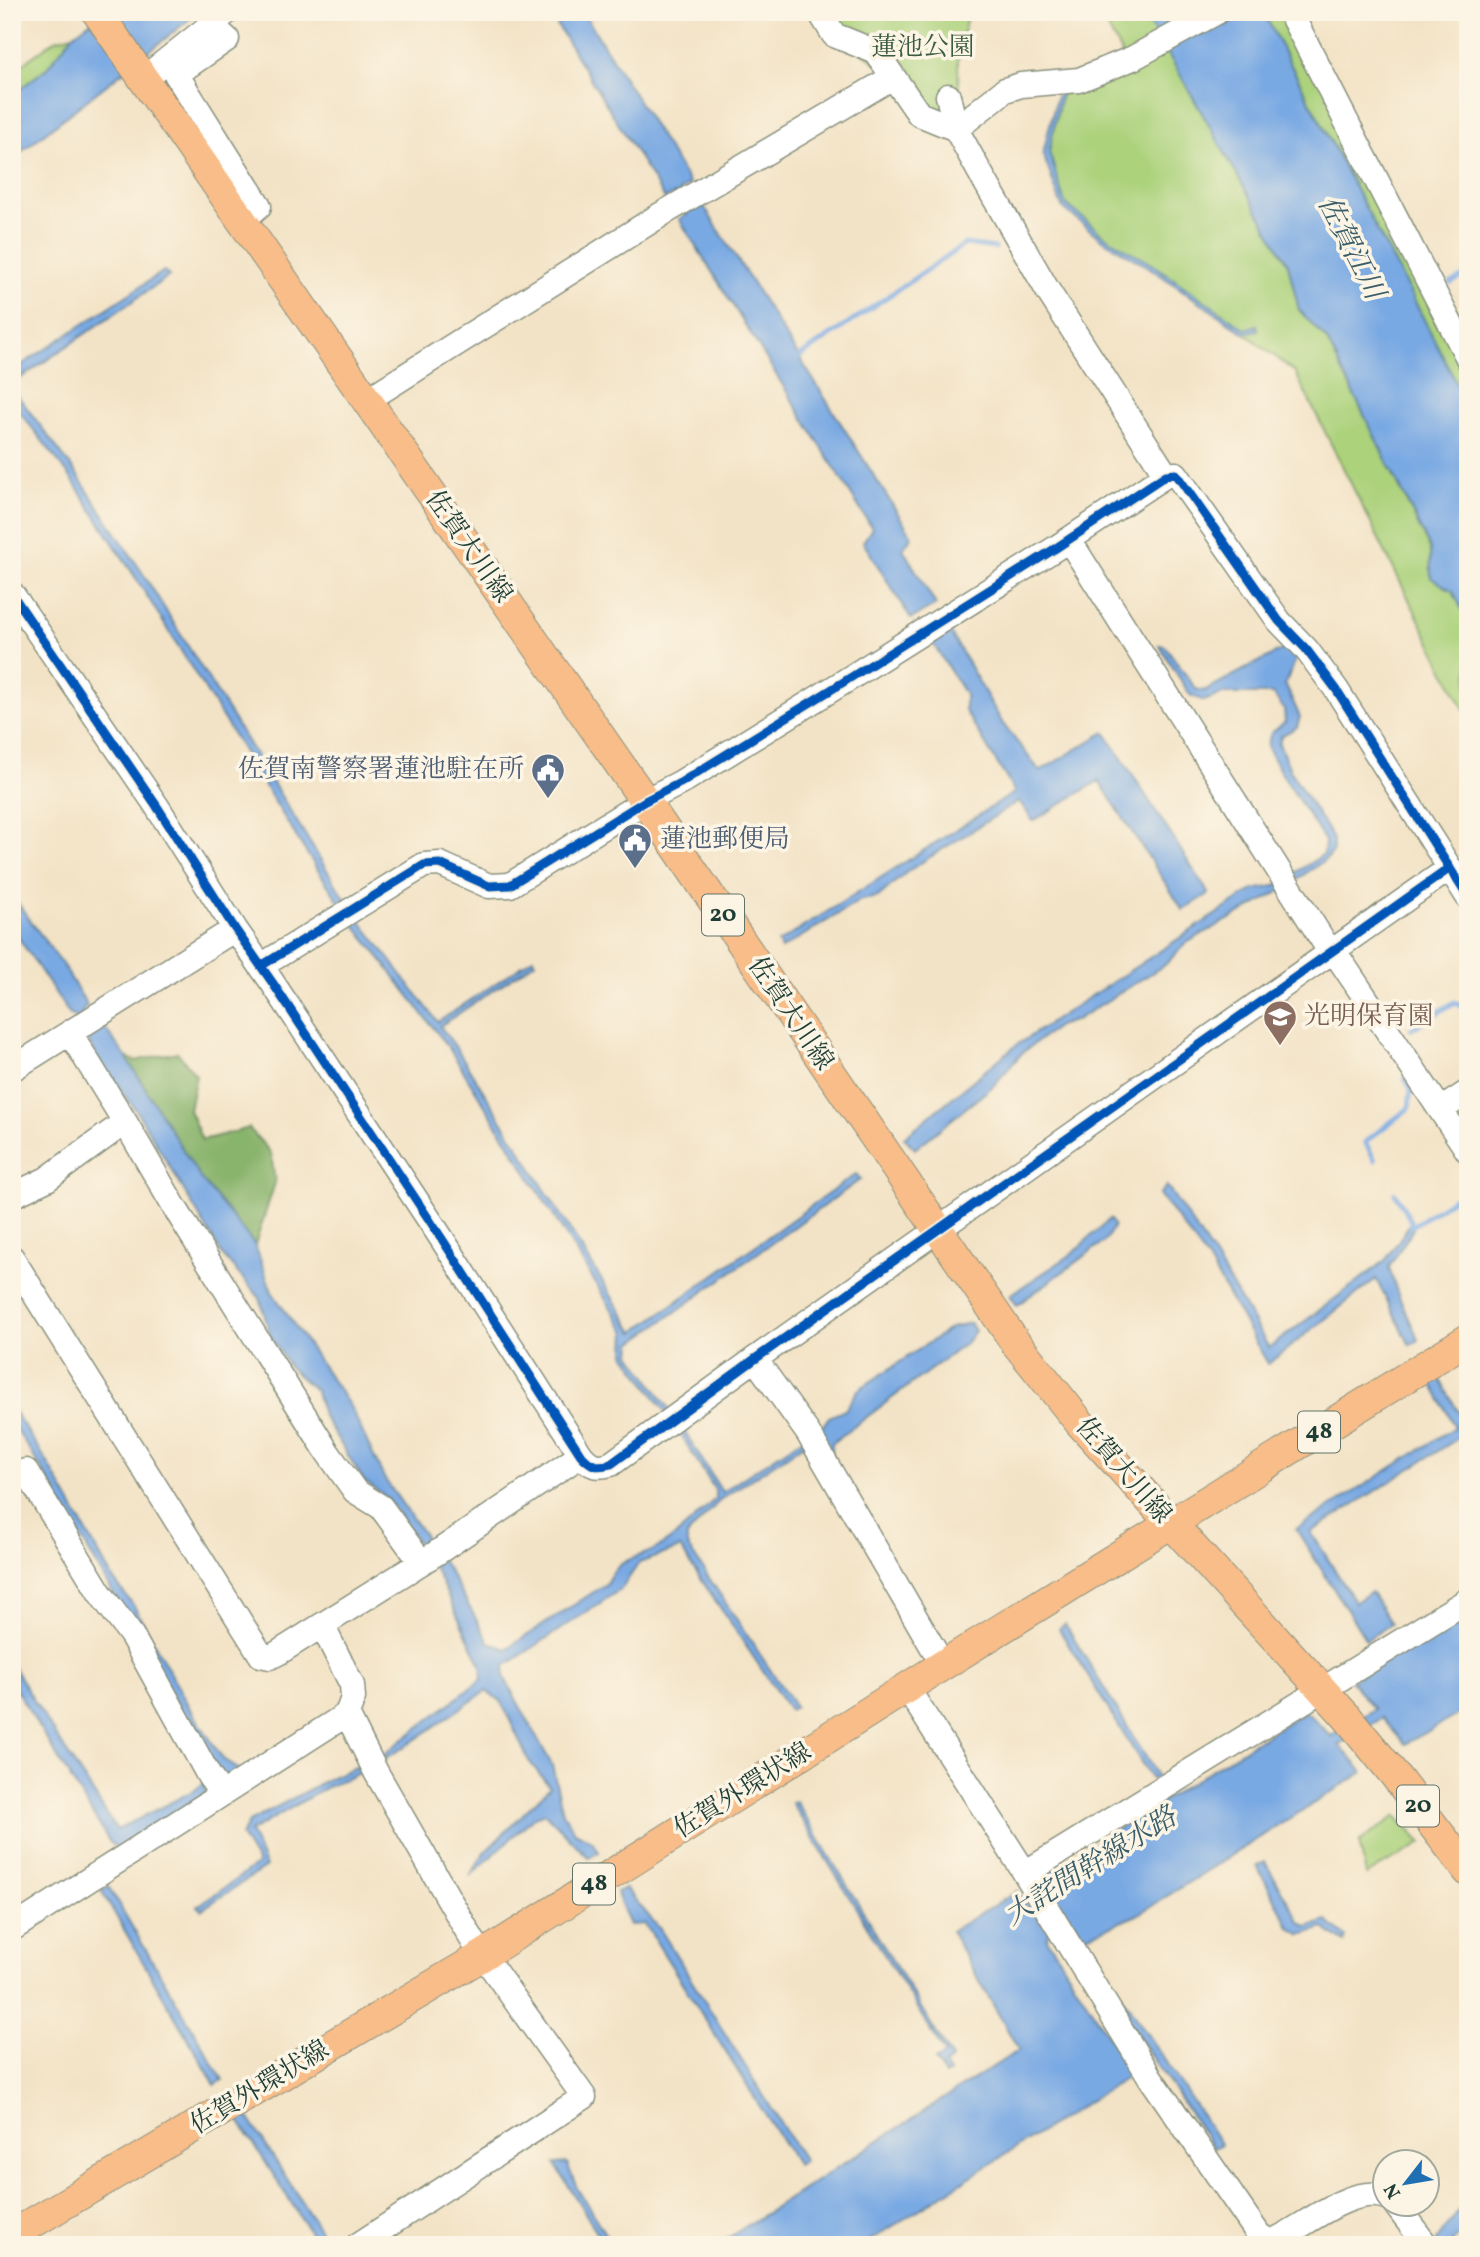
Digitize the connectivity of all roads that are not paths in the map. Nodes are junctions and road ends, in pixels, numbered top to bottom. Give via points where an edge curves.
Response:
1 (97, 12) edge
2 (820, 12) edge
3 (1217, 12) edge
4 (1290, 12) edge
5 (219, 19) edge
6 (893, 77) junction
7 (143, 79) junction
8 (948, 96) dead end
9 (956, 129) junction
10 (242, 221) junction
11 (1459, 319) edge
12 (1468, 358) edge
13 (366, 400) junction
14 (1166, 475) junction
15 (1069, 540) junction
16 (12, 594) edge
17 (645, 801) junction
18 (1450, 868) junction
19 (1468, 897) edge
20 (235, 929) junction
21 (1334, 951) junction
22 (261, 966) junction
23 (79, 1027) junction
24 (12, 1069) edge
25 (1468, 1092) edge
26 (1442, 1109) junction
27 (125, 1122) junction
28 (1468, 1150) edge
29 (12, 1196) edge
30 (937, 1229) junction
31 (12, 1258) edge
32 (1468, 1339) edge
33 (755, 1359) junction
34 (581, 1455) junction
35 (12, 1475) edge
36 (1170, 1524) junction
37 (428, 1558) junction
38 (1468, 1600) edge
39 (322, 1625) junction
40 (943, 1665) junction
41 (907, 1688) junction
42 (1321, 1689) junction
43 (347, 1714) junction
44 (222, 1794) junction
45 (1468, 1871) edge
46 (1026, 1873) junction
47 (12, 1929) edge
48 (482, 1956) junction
49 (1372, 2195) edge
50 (1406, 2218) edge
51 (13, 2235) edge
52 (358, 2245) edge
53 (1426, 2245) edge

1 - 7 main road, 20
2 - 6 street via 834,34 876,52
3 - 9 street via 1079,80 1006,90
4 - 11 street
5 - 7 street
5 - 10 street via 227,40 176,74 259,206
6 - 9 street via 919,114
6 - 13 street via 683,201
7 - 10 main road, 佐賀大川線 / 20
8 - 9 street
9 - 14 street via 1048,291
10 - 13 main road, 佐賀大川線 / 20
11 - 12 street
13 - 17 main road, 佐賀大川線 / 20
14 - 15 street
14 - 18 street via 1176,474 1279,621 1336,689
15 - 17 street
15 - 21 street via 1324,942
16 - 20 street
17 - 22 street via 510,885 489,886 440,864 424,865
17 - 30 main road, 佐賀大川線 / 20
18 - 19 street
18 - 21 street
20 - 22 street
20 - 23 street
21 - 26 street
21 - 30 street
22 - 34 street
23 - 24 street
23 - 27 street
25 - 26 street
26 - 28 street
27 - 29 street via 47,1179
27 - 37 street via 328,1453 355,1491 381,1507
30 - 33 street
30 - 36 main road, 佐賀大川線 / 20 via 1016,1342
31 - 39 street via 261,1655 270,1657
32 - 36 main road, 佐賀外環状線 / 48
33 - 34 street via 611,1464 591,1465
33 - 40 street via 812,1440
34 - 37 street
35 - 44 street via 26,1471 100,1593 132,1636
36 - 40 main road, 佐賀外環状線 / 48
36 - 42 main road, 佐賀大川線 / 20
37 - 39 street
38 - 42 street
39 - 43 street via 352,1685
40 - 41 main road, 佐賀外環状線 / 48
41 - 46 street
41 - 48 main road, 佐賀外環状線 / 48
42 - 45 main road, 佐賀大川線 / 20
42 - 46 street
43 - 44 street
43 - 48 street
44 - 47 street
46 - 49 street via 1150,2077 1259,2235 1275,2240 1353,2197
48 - 51 main road, 佐賀外環状線 / 48
48 - 52 street via 584,2097
50 - 53 street

